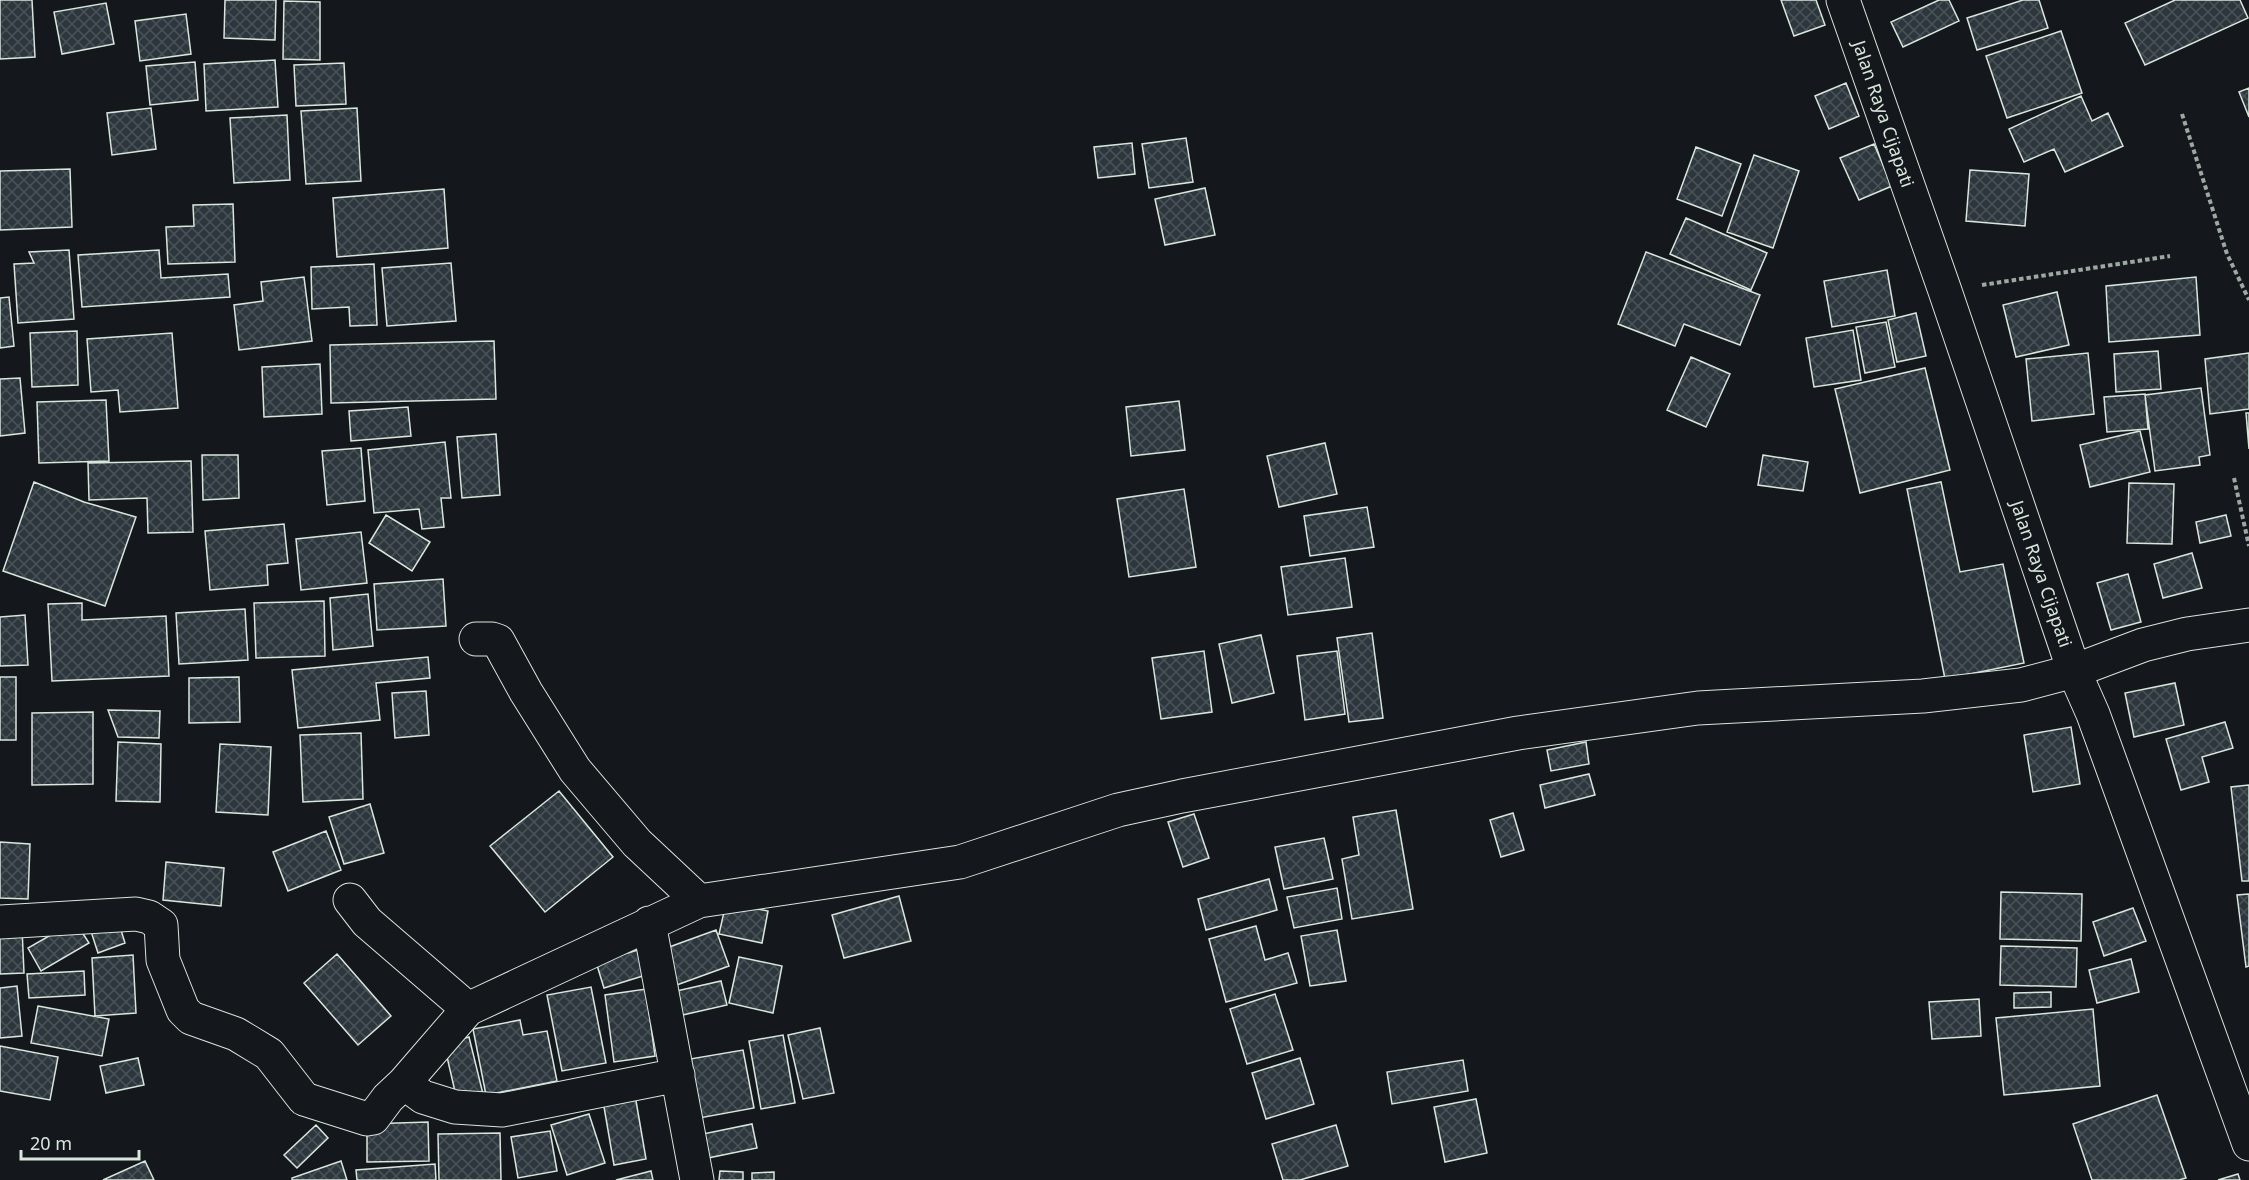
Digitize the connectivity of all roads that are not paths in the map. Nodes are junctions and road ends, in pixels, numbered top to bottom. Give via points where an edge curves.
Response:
1 (1844, 0) edge
2 (2249, 625) edge
3 (476, 639) dead end
4 (2074, 671) junction
5 (350, 900) dead end
6 (699, 901) junction
7 (0, 922) edge
8 (650, 923) junction
9 (468, 1009) junction
10 (678, 1075) junction
11 (404, 1083) junction
12 (2249, 1144) edge
13 (697, 1180) edge

1 - 4 street, Jalan Raya Cijapati
2 - 4 street via 2143,645
3 - 6 street via 498,641 575,770 637,843
4 - 6 street via 2021,685 1923,696 1698,708 1518,733 1118,810 960,862
4 - 12 street, Jalan Raya Cijapati
5 - 9 street via 367,922
6 - 8 street
7 - 11 street via 136,914 149,917 161,925 163,960 183,1010 191,1018 236,1034 269,1054 304,1099 367,1119 373,1118
8 - 9 street
8 - 10 street
9 - 11 street
10 - 11 street via 501,1110 455,1107 423,1097
10 - 13 street

